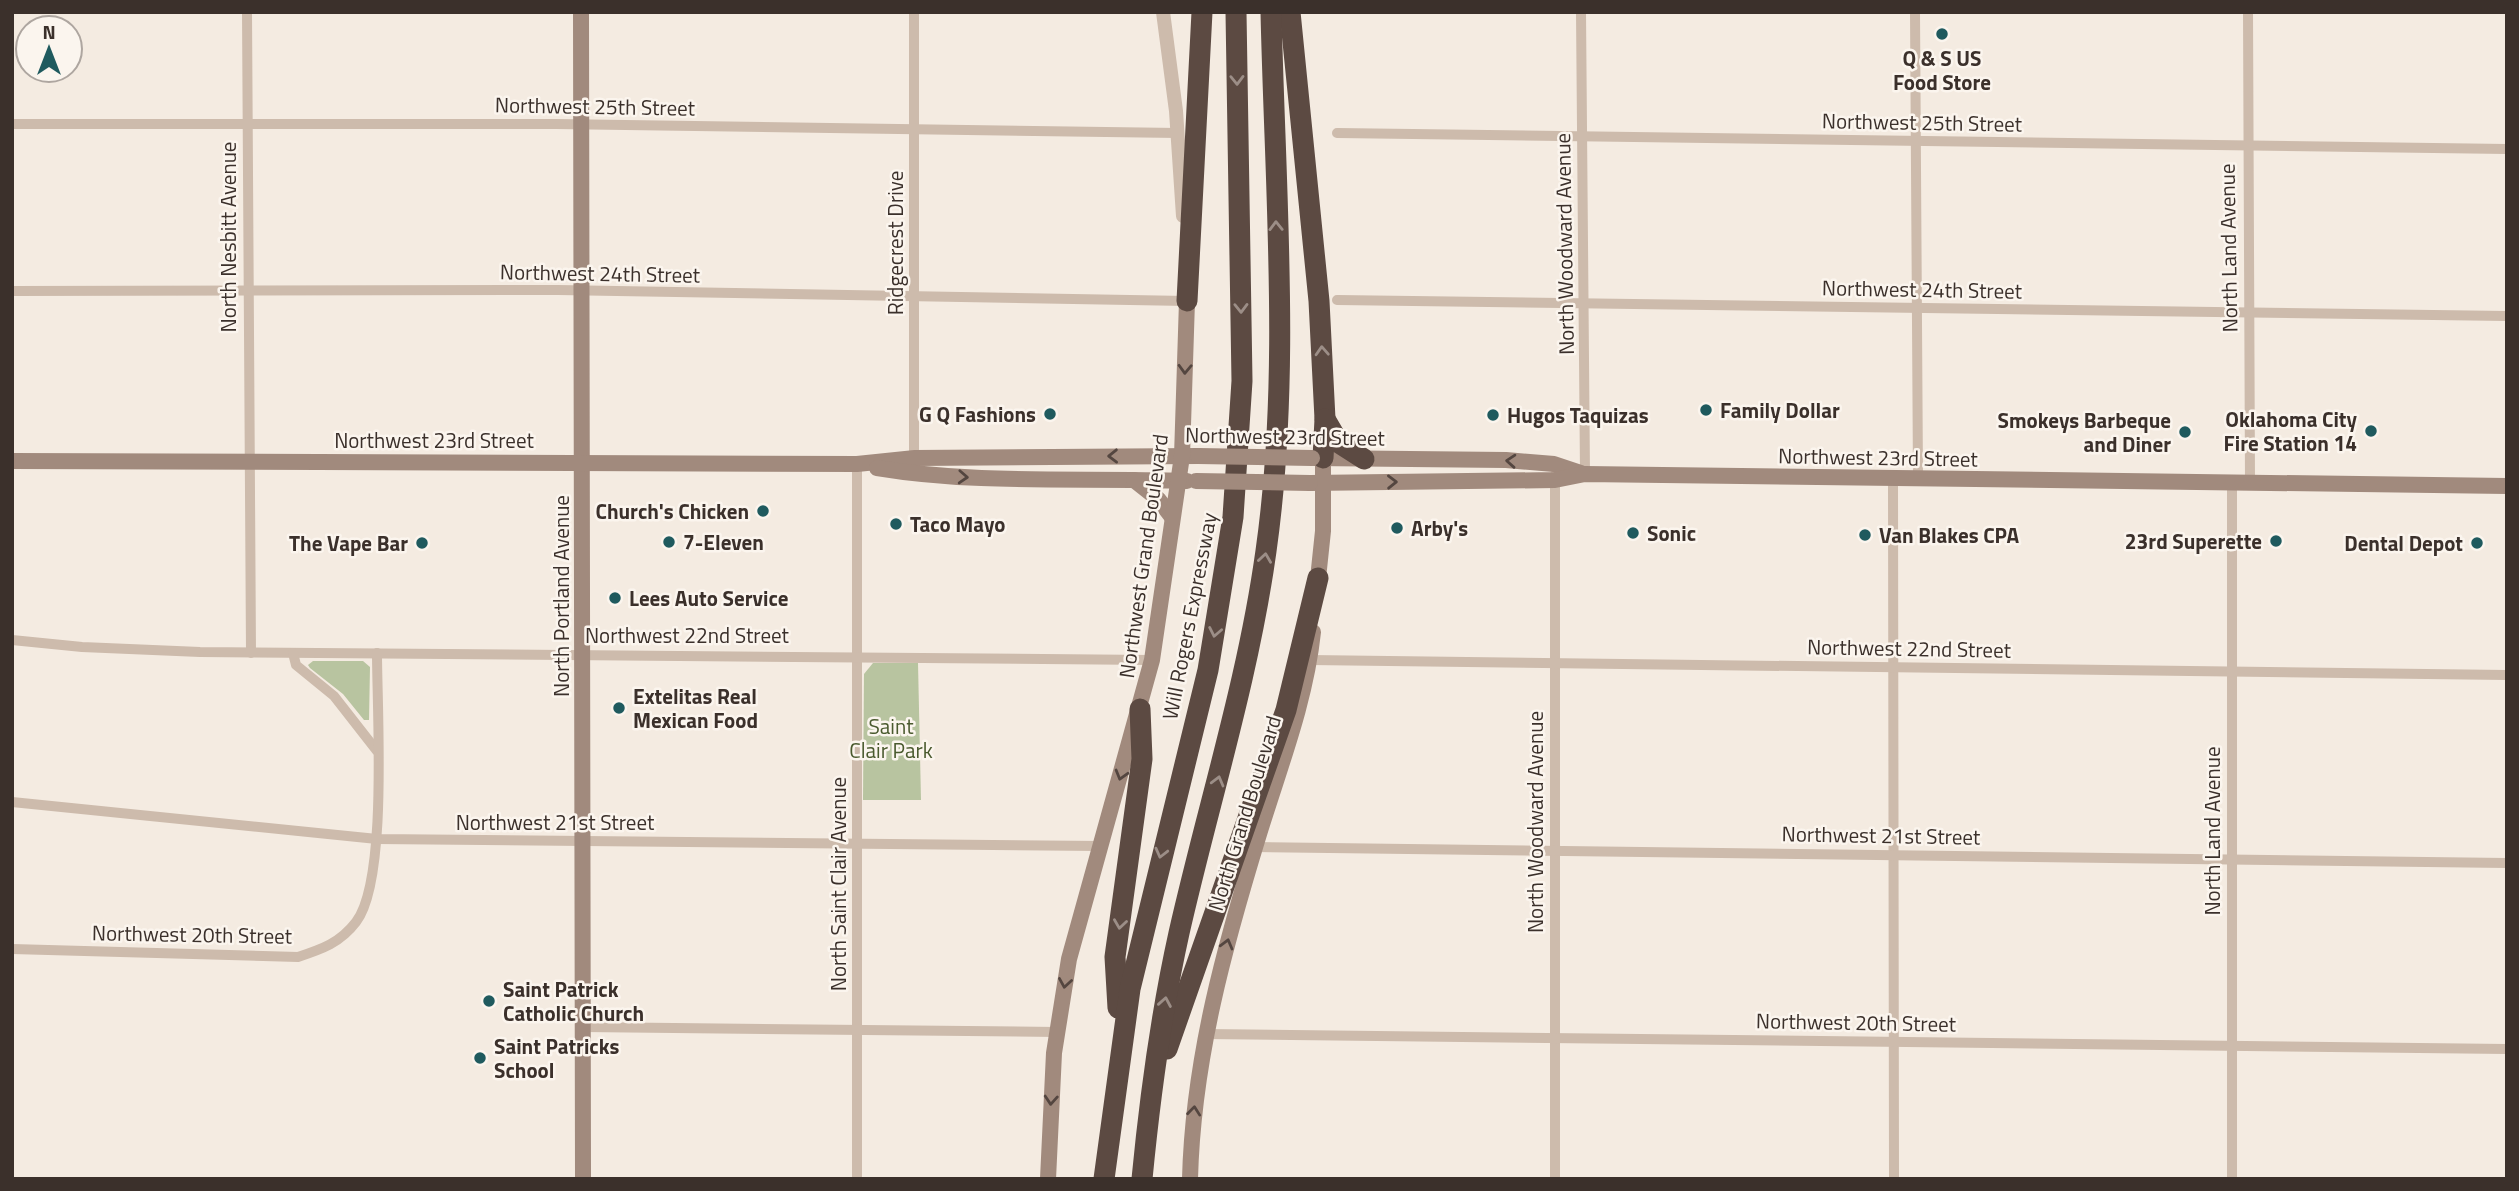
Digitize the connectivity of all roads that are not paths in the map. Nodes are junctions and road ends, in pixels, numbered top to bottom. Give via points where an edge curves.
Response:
1 (247, 12) edge
2 (581, 12) edge
3 (914, 12) edge
4 (1163, 12) edge
5 (1202, 12) edge
6 (1236, 12) edge
7 (1272, 12) edge
8 (1290, 12) edge
9 (1581, 12) edge
10 (1916, 12) edge
11 (2248, 12) edge
12 (12, 124) edge
13 (247, 124) junction
14 (581, 125) junction
15 (914, 130) junction
16 (1178, 133) junction
17 (1336, 133) dead end
18 (1581, 136) junction
19 (1916, 141) junction
20 (2247, 146) junction
21 (2507, 149) edge
22 (12, 291) edge
23 (247, 291) junction
24 (582, 292) junction
25 (914, 297) junction
26 (1337, 300) dead end
27 (1187, 301) junction
28 (1584, 303) junction
29 (1917, 308) junction
30 (2248, 313) junction
31 (2507, 316) edge
32 (1325, 419) junction
33 (1182, 456) junction
34 (1317, 458) junction
35 (1364, 459) junction
36 (12, 461) edge
37 (250, 461) junction
38 (581, 461) junction
39 (857, 464) junction
40 (914, 466) junction
41 (1555, 472) junction
42 (1585, 474) junction
43 (1893, 478) junction
44 (1918, 478) junction
45 (1134, 480) junction
46 (1179, 481) junction
47 (2232, 482) junction
48 (1317, 483) junction
49 (2250, 483) junction
50 (2507, 486) edge
51 (1172, 517) junction
52 (1318, 578) junction
53 (12, 640) edge
54 (251, 653) junction
55 (293, 653) junction
56 (377, 653) junction
57 (582, 653) junction
58 (858, 656) junction
59 (1152, 660) junction
60 (1310, 660) junction
61 (1554, 663) junction
62 (1893, 667) junction
63 (2231, 671) junction
64 (2507, 675) edge
65 (1140, 709) junction
66 (377, 751) junction
67 (12, 802) edge
68 (377, 839) junction
69 (582, 841) junction
70 (857, 843) junction
71 (1100, 846) junction
72 (1255, 847) junction
73 (1555, 851) junction
74 (1892, 855) junction
75 (2232, 859) junction
76 (2507, 863) edge
77 (12, 949) edge
78 (583, 1027) junction
79 (857, 1030) junction
80 (1058, 1032) junction
81 (1206, 1034) junction
82 (1555, 1039) junction
83 (1894, 1042) junction
84 (1121, 1045) junction
85 (2231, 1046) junction
86 (2507, 1049) edge
87 (1150, 1093) junction
88 (583, 1179) edge
89 (858, 1179) edge
90 (1048, 1179) edge
91 (1104, 1179) edge
92 (1142, 1179) edge
93 (1190, 1179) edge
94 (1555, 1179) edge
95 (1894, 1179) edge
96 (2232, 1179) edge

1 - 13 street, North Nesbitt Avenue
2 - 14 main road, North Portland Avenue
3 - 15 street, Ridgecrest Drive
4 - 16 street, Northwest Grand Boulevard
5 - 27 highway
6 -> 84 highway, Will Rogers Expressway via 1242,381 1233,517 1208,670 1141,936
87 -> 7 highway via 1179,933 1244,677 1270,516 1279,384
32 -> 8 highway via 1319,301
9 - 18 street, North Woodward Avenue
10 - 19 street
11 - 20 street, North Land Avenue
12 - 13 street, Northwest 25th Street
13 - 14 street, Northwest 25th Street
13 - 23 street, North Nesbitt Avenue
14 - 15 street, Northwest 25th Street
14 - 24 main road, North Portland Avenue
15 - 16 street, Northwest 25th Street
15 - 25 street, Ridgecrest Drive
16 - 27 street, Northwest Grand Boulevard
17 - 18 street, Northwest 25th Street
18 - 19 street, Northwest 25th Street
18 - 28 street, North Woodward Avenue
19 - 20 street, Northwest 25th Street
19 - 29 street
20 - 21 street, Northwest 25th Street
20 - 30 street, North Land Avenue
22 - 23 street, Northwest 24th Street
23 - 24 street, Northwest 24th Street
23 - 37 street, North Nesbitt Avenue
24 - 25 street, Northwest 24th Street
24 - 38 main road, North Portland Avenue
25 - 27 street, Northwest 24th Street
25 - 40 street, Ridgecrest Drive
26 - 28 street, Northwest 24th Street
27 -> 33 main road, Northwest Grand Boulevard
28 - 29 street, Northwest 24th Street
28 - 42 street, North Woodward Avenue
29 - 30 street, Northwest 24th Street
29 - 44 street
30 - 31 street, Northwest 24th Street
30 - 49 street, North Land Avenue
32 - 34 highway
32 - 35 highway via 1339,443
33 - 34 main road, Northwest 23rd Street, bridge
33 -> 40 main road, Northwest 23rd Street
33 - 46 main road, Northwest Grand Boulevard
34 - 35 main road, Northwest 23rd Street
34 - 48 main road, North Grand Boulevard
41 -> 35 main road, Northwest 23rd Street via 1506,460
36 - 37 main road, Northwest 23rd Street
37 - 38 main road, Northwest 23rd Street
37 - 54 street, North Nesbitt Avenue
38 - 39 main road, Northwest 23rd Street
38 - 57 main road, North Portland Avenue
39 - 40 main road, Northwest 23rd Street
39 - 58 street, North Saint Clair Avenue
40 -> 45 main road, Northwest 23rd Street
41 - 42 main road, Northwest 23rd Street
48 -> 41 main road, Northwest 23rd Street
41 - 61 street, North Woodward Avenue
42 - 43 main road, Northwest 23rd Street
43 - 44 main road, Northwest 23rd Street
43 - 62 street
44 - 47 main road, Northwest 23rd Street
45 - 46 main road, Northwest 23rd Street
45 - 51 main road
46 - 48 main road, Northwest 23rd Street, bridge
46 - 51 main road, Northwest Grand Boulevard
47 - 49 main road, Northwest 23rd Street
47 - 63 street, North Land Avenue
48 - 52 main road, North Grand Boulevard
49 - 50 main road, Northwest 23rd Street
51 - 59 main road, Northwest Grand Boulevard
52 - 60 main road, North Grand Boulevard
52 - 87 highway via 1286,710
53 - 54 street, Northwest 22nd Street via 94,648
54 - 55 street, Northwest 22nd Street
55 - 56 street, Northwest 22nd Street
55 - 66 street via 296,665 334,696
56 - 57 street, Northwest 22nd Street
56 - 66 street, Northwest 20th Street
57 - 58 street, Northwest 22nd Street
57 - 69 main road, North Portland Avenue
58 - 59 street, Northwest 22nd Street
58 - 70 street, North Saint Clair Avenue
59 - 65 main road, Northwest Grand Boulevard
60 - 61 street, Northwest 22nd Street
60 - 72 main road, North Grand Boulevard
61 - 62 street, Northwest 22nd Street
61 - 73 street, North Woodward Avenue
62 - 63 street, Northwest 22nd Street
62 - 74 street
63 - 64 street, Northwest 22nd Street
63 - 75 street, North Land Avenue
65 -> 71 main road, Northwest Grand Boulevard
65 -> 84 highway via 1142,759 1115,957
66 - 68 street, Northwest 20th Street
67 - 68 street, Northwest 21st Street
68 - 69 street, Northwest 21st Street
68 - 77 street, Northwest 20th Street via 372,886 358,921 333,945 298,957
69 - 70 street, Northwest 21st Street
69 - 78 main road, North Portland Avenue
70 - 71 street, Northwest 21st Street
70 - 79 street, North Saint Clair Avenue
71 -> 80 main road, Northwest Grand Boulevard via 1069,959
72 - 73 street, Northwest 21st Street
81 -> 72 main road, North Grand Boulevard
73 - 74 street, Northwest 21st Street
73 - 82 street, North Woodward Avenue
74 - 75 street, Northwest 21st Street
74 - 83 street
75 - 76 street, Northwest 21st Street
75 - 85 street, North Land Avenue
78 - 79 street
78 - 88 main road, North Portland Avenue
79 - 80 street
79 - 89 street, North Saint Clair Avenue
80 -> 90 main road, Northwest Grand Boulevard
81 - 82 street, Northwest 20th Street
93 -> 81 main road, North Grand Boulevard via 1194,1108
82 - 83 street, Northwest 20th Street
82 - 94 street, North Woodward Avenue
83 - 85 street, Northwest 20th Street
83 - 95 street
84 - 91 highway, Will Rogers Expressway
85 - 86 street, Northwest 20th Street
85 - 96 street, North Land Avenue
87 - 92 highway

